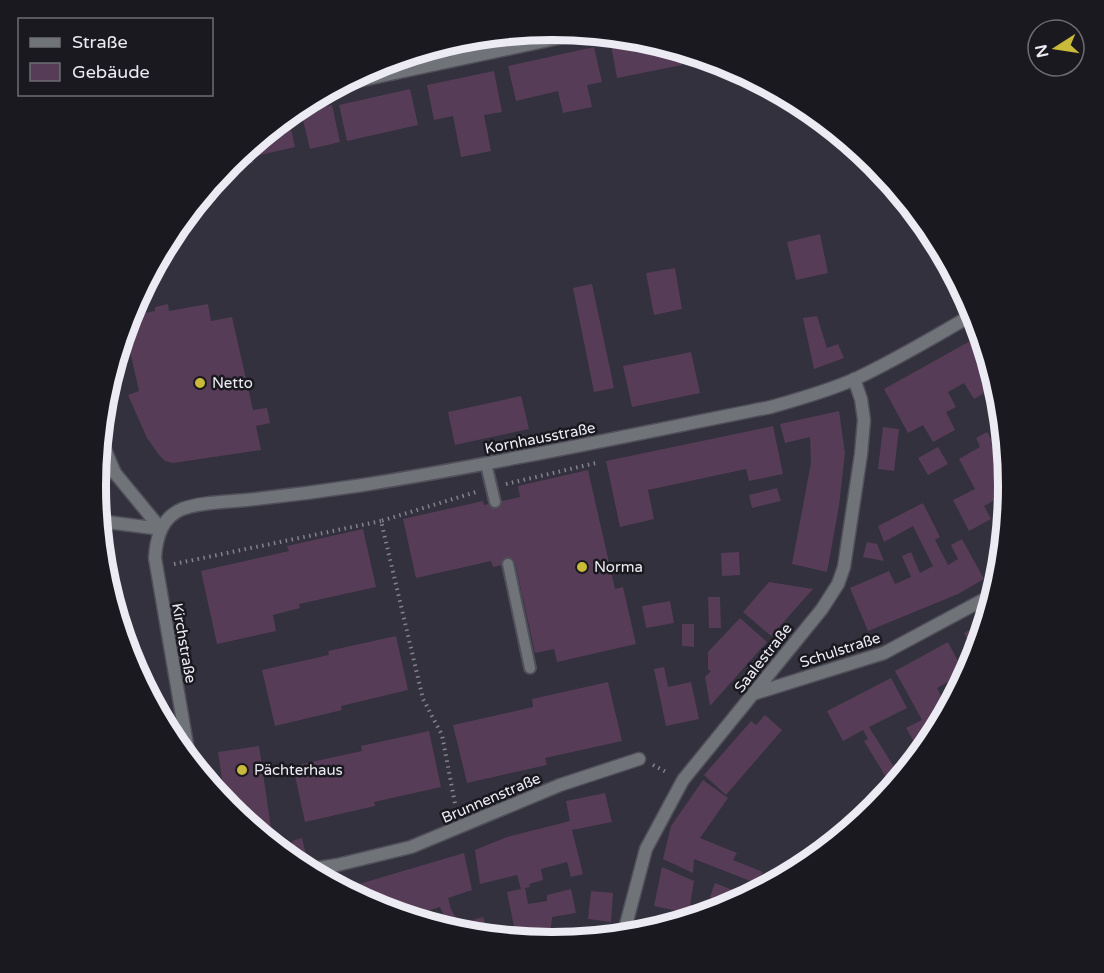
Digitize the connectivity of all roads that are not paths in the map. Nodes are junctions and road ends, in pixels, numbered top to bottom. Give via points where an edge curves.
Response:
1 (549, 40) edge
2 (373, 78) edge
3 (965, 319) edge
4 (854, 379) junction
5 (107, 455) edge
6 (486, 464) junction
7 (495, 502) dead end
8 (108, 522) edge
9 (161, 529) junction
10 (508, 564) dead end
11 (984, 600) edge
12 (530, 668) dead end
13 (756, 693) junction
14 (186, 742) edge
15 (639, 759) road end
16 (321, 868) edge
17 (626, 926) edge

1 - 2 street
3 - 4 street, Kornhausstraße
4 - 6 street, Kornhausstraße via 771,407
4 - 13 street, Saalestraße via 864,420 844,567 830,597
5 - 9 street via 115,473
6 - 7 lane
6 - 9 street, Kornhausstraße via 182,509
8 - 9 street
9 - 14 street, Kirchstraße via 156,544 156,568
10 - 12 lane
11 - 13 street, Schulstraße via 884,653
13 - 17 street, Saalestraße via 683,780 646,849
15 - 16 street, Brunnenstraße via 560,785 411,847

